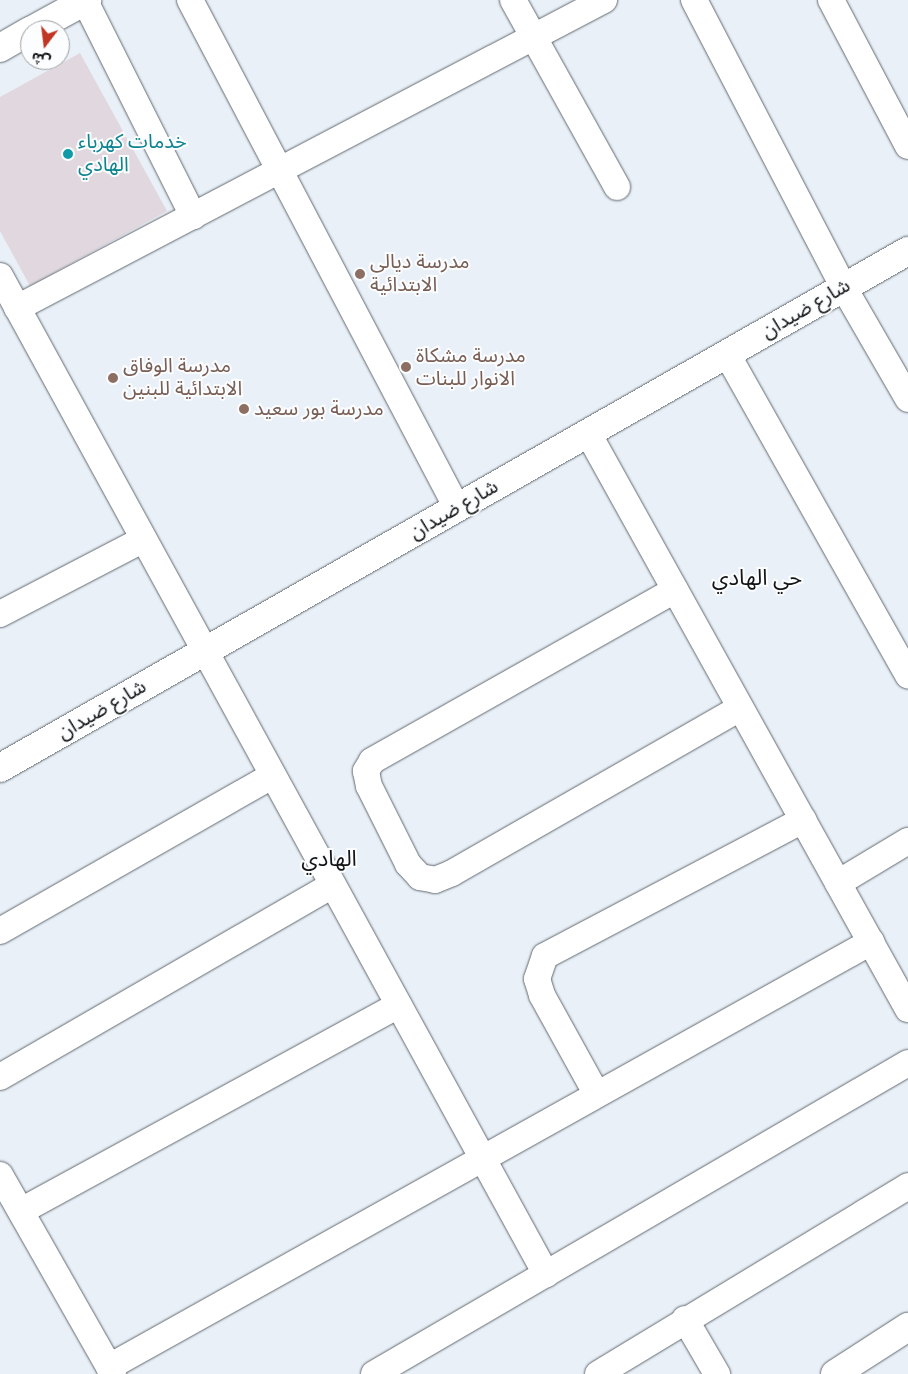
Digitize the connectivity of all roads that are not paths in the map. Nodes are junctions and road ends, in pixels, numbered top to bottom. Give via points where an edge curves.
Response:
1 (86, 0) edge
2 (190, 0) edge
3 (513, 0) edge
4 (604, 0) edge
5 (831, 0) edge
6 (703, 4) edge
7 (51, 20) edge
8 (20, 37) edge
9 (534, 37) junction
10 (0, 48) edge
11 (908, 146) edge
12 (280, 170) junction
13 (617, 187) dead end
14 (194, 216) junction
15 (908, 252) edge
16 (0, 276) edge
17 (844, 288) junction
18 (18, 308) junction
19 (728, 354) junction
20 (908, 399) edge
21 (588, 433) junction
22 (457, 508) junction
23 (144, 539) junction
24 (675, 590) junction
25 (0, 614) edge
26 (205, 651) junction
27 (908, 676) edge
28 (740, 708) junction
29 (0, 768) edge
30 (273, 775) junction
31 (803, 820) junction
32 (908, 841) edge
33 (838, 883) junction
34 (333, 885) junction
35 (0, 931) edge
36 (871, 942) junction
37 (399, 1005) junction
38 (908, 1009) edge
39 (908, 1063) edge
40 (0, 1077) edge
41 (596, 1093) junction
42 (481, 1156) junction
43 (2, 1181) edge
44 (908, 1186) edge
45 (21, 1211) junction
46 (546, 1274) junction
47 (685, 1319) junction
48 (908, 1327) edge
49 (111, 1371) edge
50 (374, 1374) edge
51 (598, 1374) edge
52 (717, 1374) edge
53 (835, 1374) edge

1 - 7 street
1 - 14 street
2 - 12 street
3 - 9 street
4 - 9 street
5 - 11 street
6 - 17 street
8 - 10 street
9 - 12 street
9 - 13 street
12 - 14 street
12 - 22 street
14 - 18 street
15 - 17 street, شارع ضيدان
16 - 18 street
17 - 19 street, شارع ضيدان
17 - 20 street
18 - 23 street
19 - 21 street, شارع ضيدان
19 - 27 street
21 - 22 street, شارع ضيدان
21 - 24 street
22 - 26 street, شارع ضيدان
23 - 25 street
23 - 26 street
24 - 28 street
24 - 28 street via 372,760 366,772 368,786 408,864 420,877 435,880 452,873
26 - 29 street, شارع ضيدان
26 - 30 street
28 - 31 street
30 - 34 street
30 - 35 street
31 - 33 street
31 - 41 street via 545,956 537,979 542,995
32 - 33 street
33 - 36 street
34 - 37 street
34 - 40 street
36 - 38 street
36 - 41 street
37 - 42 street
37 - 45 street
39 - 46 street
41 - 42 street
42 - 46 street
42 - 49 street
43 - 45 street
44 - 47 street
45 - 49 street
46 - 50 street
47 - 51 street
47 - 52 street
48 - 53 street

